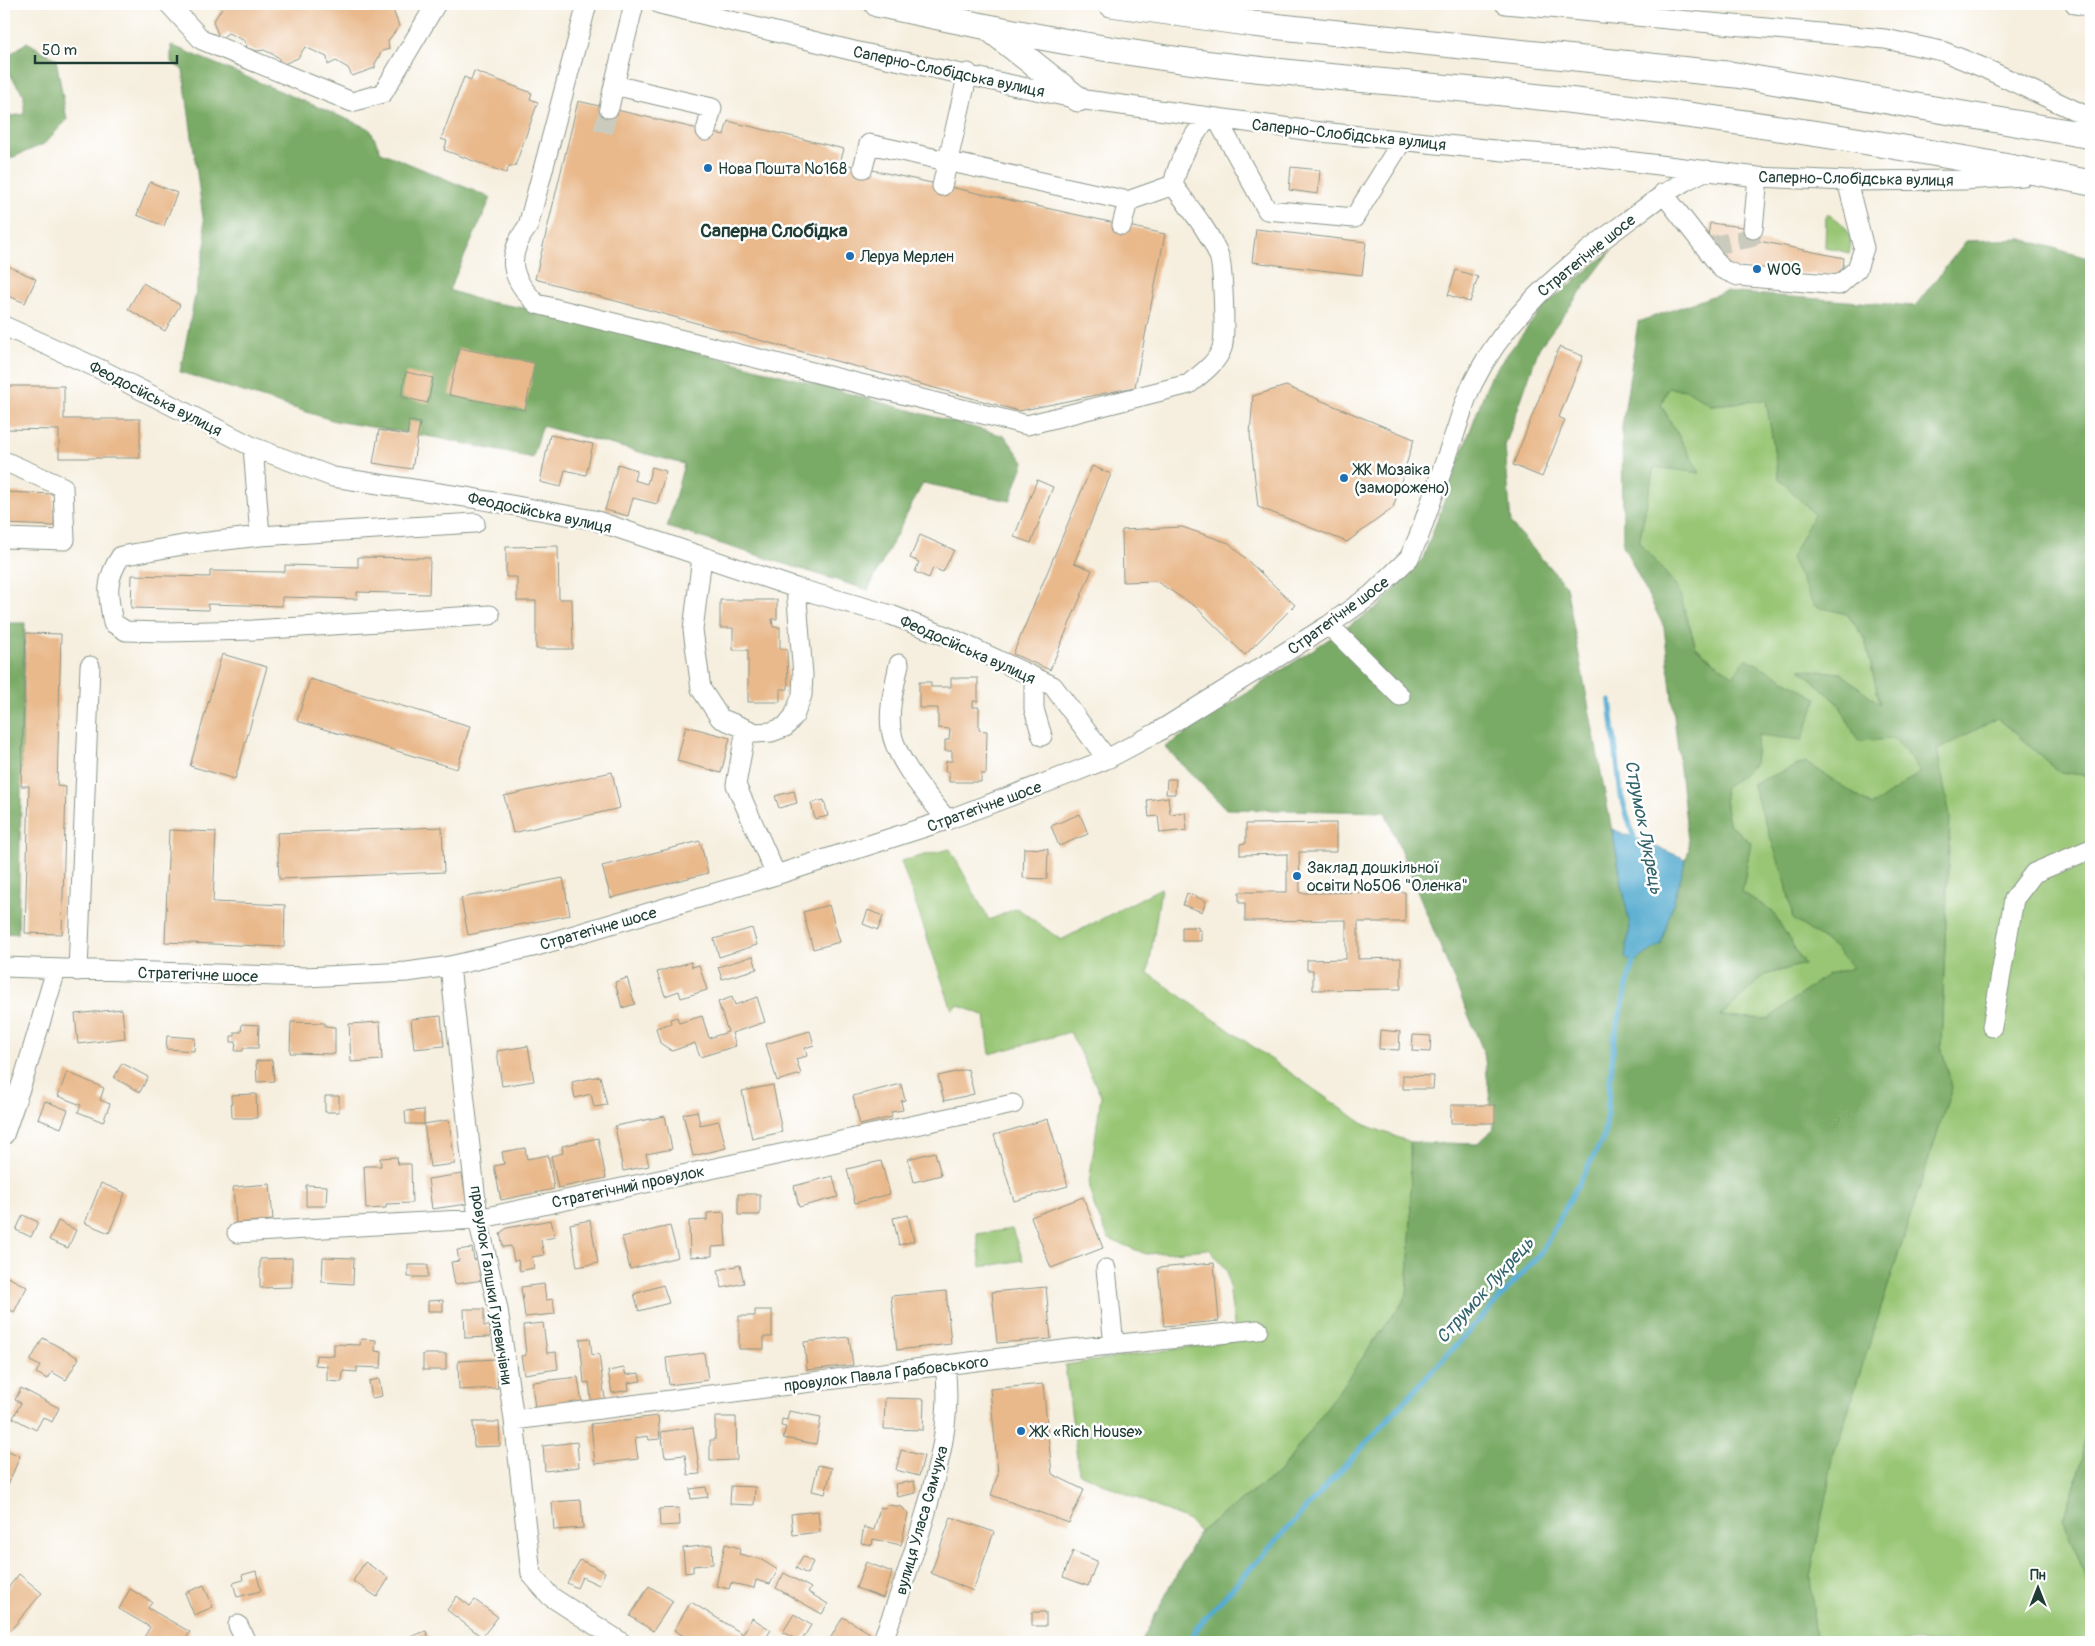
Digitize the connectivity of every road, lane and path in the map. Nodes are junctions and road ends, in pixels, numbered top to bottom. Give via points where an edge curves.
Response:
1 (169, 4) edge
2 (436, 4) edge
3 (587, 4) edge
4 (634, 4) edge
5 (660, 4) edge
6 (877, 4) edge
7 (1111, 4) edge
8 (1505, 4) edge
9 (2075, 4) edge
10 (2091, 7) edge
11 (989, 28) junction
12 (968, 74) junction
13 (614, 85) junction
14 (1078, 98) junction
15 (609, 108) tunnel mouth
16 (1212, 118) junction
17 (2091, 118) edge
18 (706, 131) dead end
19 (2091, 136) edge
20 (1402, 141) junction
21 (948, 162) junction
22 (863, 168) dead end
23 (1707, 170) junction
24 (2048, 174) junction
25 (1758, 177) junction
26 (1847, 181) junction
27 (2091, 183) edge
28 (1174, 185) junction
29 (942, 186) dead end
30 (1663, 193) junction
31 (1128, 202) junction
32 (1122, 225) dead end
33 (1752, 229) dead end
34 (4, 326) edge
35 (253, 447) junction
36 (4, 461) edge
37 (475, 523) dead end
38 (260, 536) junction
39 (4, 538) edge
40 (702, 557) junction
41 (796, 588) junction
42 (490, 615) dead end
43 (1329, 625) junction
44 (899, 664) dead end
45 (90, 666) dead end
46 (1034, 678) junction
47 (1400, 696) dead end
48 (746, 729) junction
49 (1042, 736) dead end
50 (1108, 759) junction
51 (947, 820) junction
52 (2091, 849) edge
53 (776, 875) junction
54 (450, 966) junction
55 (4, 967) edge
56 (56, 970) junction
57 (78, 971) junction
58 (1992, 1027) dead end
59 (1014, 1104) dead end
60 (4, 1135) edge
61 (478, 1219) junction
62 (237, 1232) dead end
63 (1106, 1269) dead end
64 (1258, 1330) dead end
65 (1114, 1345) junction
66 (946, 1366) junction
67 (514, 1420) junction
68 (621, 1642) edge
69 (882, 1642) edge

1 - 2 street via 202,40 352,102 383,92
3 - 28 street via 528,226 517,240 512,260 523,291 537,304 1028,425 1189,384 1209,367 1222,347 1219,256
4 - 13 street
5 - 12 street, Саперно-Слобідська вулиця via 854,51
6 - 11 main road, Саперно-Слобідська вулиця
7 - 19 main road via 1253,24 1736,75
8 - 17 street via 1885,38 1942,51
9 - 10 street
11 - 14 main road
11 - 24 main road, Саперно-Слобідська вулиця via 1210,64 1564,99 1710,118 1887,144
12 - 14 street, Саперно-Слобідська вулиця
12 - 21 street
13 - 15 street
13 - 18 street via 712,108
14 - 16 street, Саперно-Слобідська вулиця
16 - 20 street, Саперно-Слобідська вулиця
16 - 20 street via 1267,210 1354,218
16 - 28 street via 1188,143 1178,165
20 - 23 street, Саперно-Слобідська вулиця
21 - 22 street via 869,144
21 - 29 street
21 - 31 street
23 - 25 street, Саперно-Слобідська вулиця
23 - 30 street, Стратегічне шосе
24 - 26 street, Саперно-Слобідська вулиця via 1965,180
24 - 27 main road, Саперно-Слобідська вулиця
25 - 26 street, Саперно-Слобідська вулиця
25 - 33 street
26 - 30 street via 1864,248 1857,269 1839,285 1738,276 1722,269
28 - 31 street
30 - 43 street, Стратегічне шосе via 1560,272 1522,310 1484,360 1472,385 1409,558 1371,595
31 - 32 street
34 - 35 street, Феодосійська вулиця via 102,370
35 - 38 street
35 - 40 street, Феодосійська вулиця via 333,478 463,496 594,520
36 - 39 street via 64,487 65,540
37 - 38 street
38 - 42 street via 120,556 108,586 113,623 126,631 165,632 252,630
40 - 41 street, Феодосійська вулиця
40 - 48 street via 694,630 701,689 720,718
41 - 46 street, Феодосійська вулиця via 892,615 951,638
41 - 48 street via 802,695 794,716 785,727 756,733
43 - 47 street
43 - 50 street, Стратегічне шосе via 1203,705
44 - 51 street via 891,706 891,729 896,750
45 - 57 street
46 - 49 street via 1034,709
46 - 50 street, Феодосійська вулиця via 1053,686
48 - 53 street via 736,785
50 - 51 street, Стратегічне шосе
51 - 53 street, Стратегічне шосе
52 - 58 street via 2034,873 2014,899
53 - 54 street, Стратегічне шосе via 537,946
54 - 57 street, Стратегічне шосе via 407,972 305,977
54 - 61 street, провулок Галшки Гулевичівни
55 - 56 street, Стратегічне шосе
56 - 57 street, Стратегічне шосе
56 - 60 street
59 - 61 street, Стратегічний провулок
61 - 62 street, Стратегічний провулок
61 - 67 street, провулок Галшки Гулевичівни via 498,1309
63 - 65 street
64 - 65 street, провулок Павла Грабовського
65 - 66 street, провулок Павла Грабовського
66 - 67 street, провулок Павла Грабовського
66 - 69 street, вулиця Уласа Самчука via 949,1392 941,1458 908,1574
67 - 68 street, провулок Галшки Гулевичівни via 531,1574 550,1596

